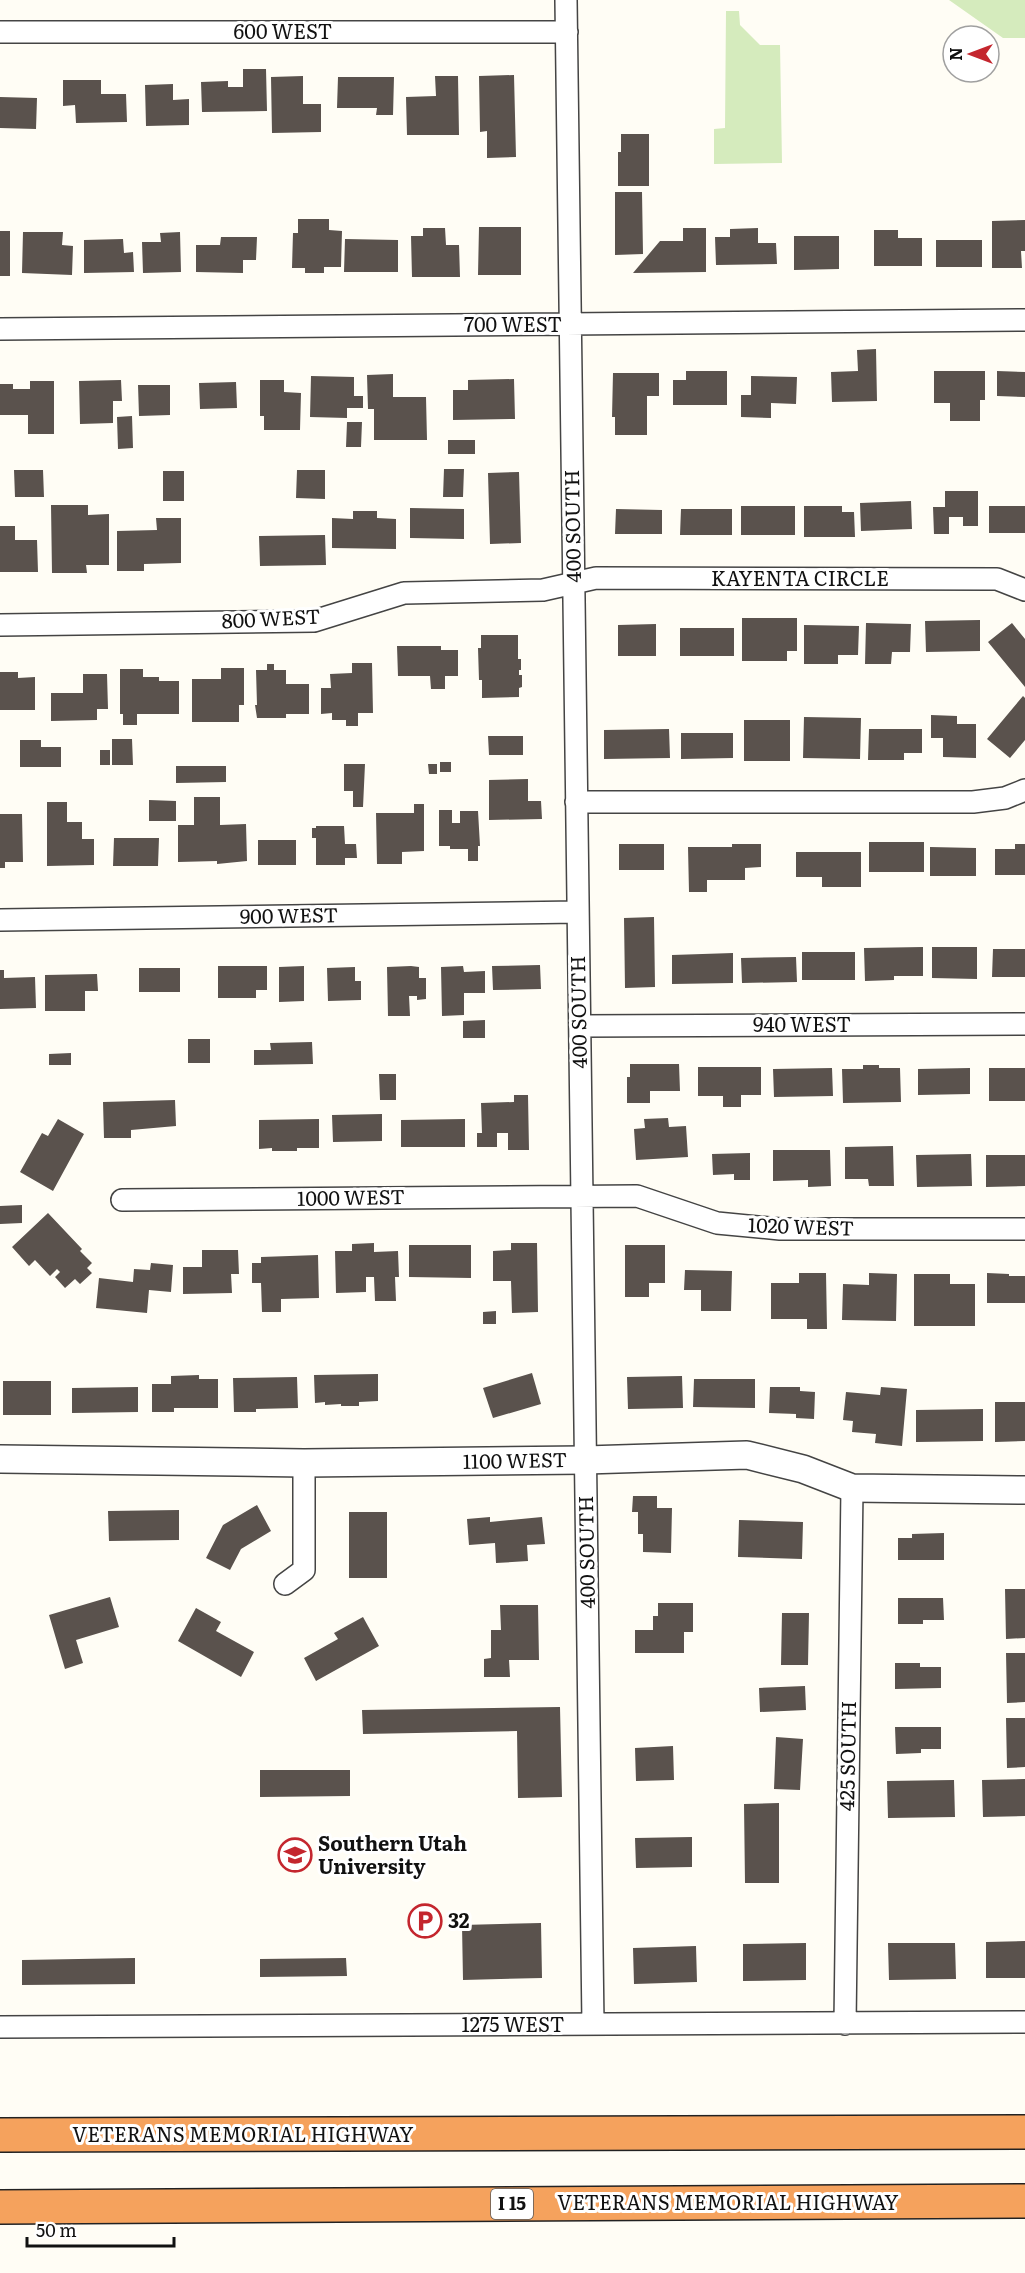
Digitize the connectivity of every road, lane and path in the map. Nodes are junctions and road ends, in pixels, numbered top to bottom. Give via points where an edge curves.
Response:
1 (566, 0) edge
2 (0, 32) edge
3 (567, 32) junction
4 (1025, 320) edge
5 (569, 324) junction
6 (0, 329) edge
7 (573, 583) junction
8 (1025, 590) edge
9 (0, 625) edge
10 (1025, 790) edge
11 (576, 802) junction
12 (578, 912) junction
13 (0, 920) edge
14 (1025, 1024) edge
15 (580, 1026) junction
16 (581, 1195) junction
17 (122, 1200) dead end
18 (1025, 1229) edge
19 (0, 1460) edge
20 (586, 1460) junction
21 (304, 1463) junction
22 (852, 1488) junction
23 (1025, 1490) edge
24 (285, 1584) dead end
25 (1025, 2022) edge
26 (593, 2024) junction
27 (844, 2024) junction
28 (0, 2027) edge
29 (1025, 2132) edge
30 (0, 2135) edge
31 (1025, 2201) edge
32 (0, 2207) edge

1 - 3 street, 400 SOUTH
2 - 3 street, 600 WEST
3 - 5 street, 400 SOUTH
4 - 5 street, 700 WEST
5 - 6 street, 700 WEST
5 - 7 street, 400 SOUTH
7 - 8 street, KAYENTA CIRCLE via 597,578 997,579
7 - 9 street, 800 WEST via 543,590 404,593 314,621
7 - 11 street, 400 SOUTH
10 - 11 street via 1005,798 973,801
11 - 12 street, 400 SOUTH
12 - 13 street, 900 WEST
12 - 15 street, 400 SOUTH
14 - 15 street, 940 WEST
15 - 16 street, 400 SOUTH
16 - 17 street, 1000 WEST
16 - 18 street, 1020 WEST via 637,1196 717,1223 780,1229
16 - 20 street, 400 SOUTH
19 - 21 street, 1100 WEST
20 - 21 street, 1100 WEST
20 - 22 street, 1100 WEST via 747,1455 803,1469
20 - 26 street, 400 SOUTH
21 - 24 street via 304,1570
22 - 23 street, 1100 WEST
22 - 27 street, 425 SOUTH
25 - 27 street, 1275 WEST
26 - 27 street, 1275 WEST
26 - 28 street, 1275 WEST
29 - 30 highway, VETERANS MEMORIAL HIGHWAY
31 - 32 highway, VETERANS MEMORIAL HIGHWAY / I 15

